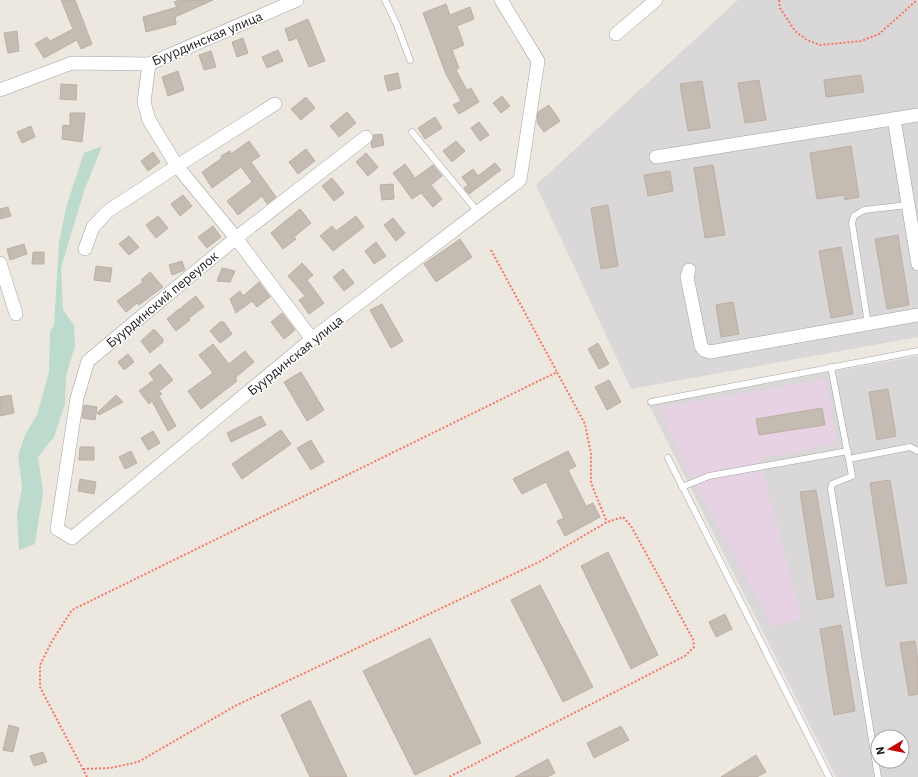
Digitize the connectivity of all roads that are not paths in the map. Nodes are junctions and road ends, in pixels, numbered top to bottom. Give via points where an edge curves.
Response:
1 (296, 0) edge
2 (386, 0) edge
3 (501, 0) edge
4 (656, 0) edge
5 (616, 34) dead end
6 (410, 60) dead end
7 (149, 64) junction
8 (0, 90) edge
9 (275, 104) dead end
10 (918, 115) edge
11 (894, 119) junction
12 (412, 132) dead end
13 (366, 137) dead end
14 (656, 157) dead end
15 (177, 166) junction
16 (908, 205) junction
17 (479, 213) junction
18 (236, 238) junction
19 (85, 249) dead end
20 (0, 263) edge
21 (918, 264) edge
22 (689, 270) dead end
23 (16, 314) dead end
24 (918, 315) edge
25 (868, 324) junction
26 (312, 339) junction
27 (918, 351) edge
28 (88, 361) joint
29 (831, 367) junction
30 (651, 402) dead end
31 (848, 451) junction
32 (918, 451) edge
33 (668, 458) dead end
34 (849, 459) junction
35 (682, 487) junction
36 (829, 777) edge
37 (878, 777) edge

1 - 7 street, Буурдинская улица
2 - 6 lane
3 - 17 street, Буурдинская улица via 538,61 520,180
4 - 5 street
7 - 8 street, Буурдинская улица via 72,63
7 - 15 street via 144,102 149,120
9 - 15 street
10 - 11 street
11 - 14 street
11 - 16 street
12 - 17 lane
13 - 18 street, Буурдинский переулок
15 - 18 street
15 - 19 street via 108,211 94,227
16 - 21 street
16 - 25 lane via 864,210 854,216 852,223
17 - 26 street, Буурдинская улица
18 - 26 street
18 - 28 street, Буурдинский переулок
20 - 23 street
22 - 25 street via 687,278 701,346 710,352
24 - 25 street
26 - 28 street, Буурдинская улица via 72,538 57,529 77,398
27 - 29 lane
29 - 30 lane
29 - 31 lane
31 - 34 lane
31 - 35 lane via 709,476
32 - 34 lane via 910,448
33 - 35 lane
34 - 37 lane via 852,476 832,484 831,489
35 - 36 lane

